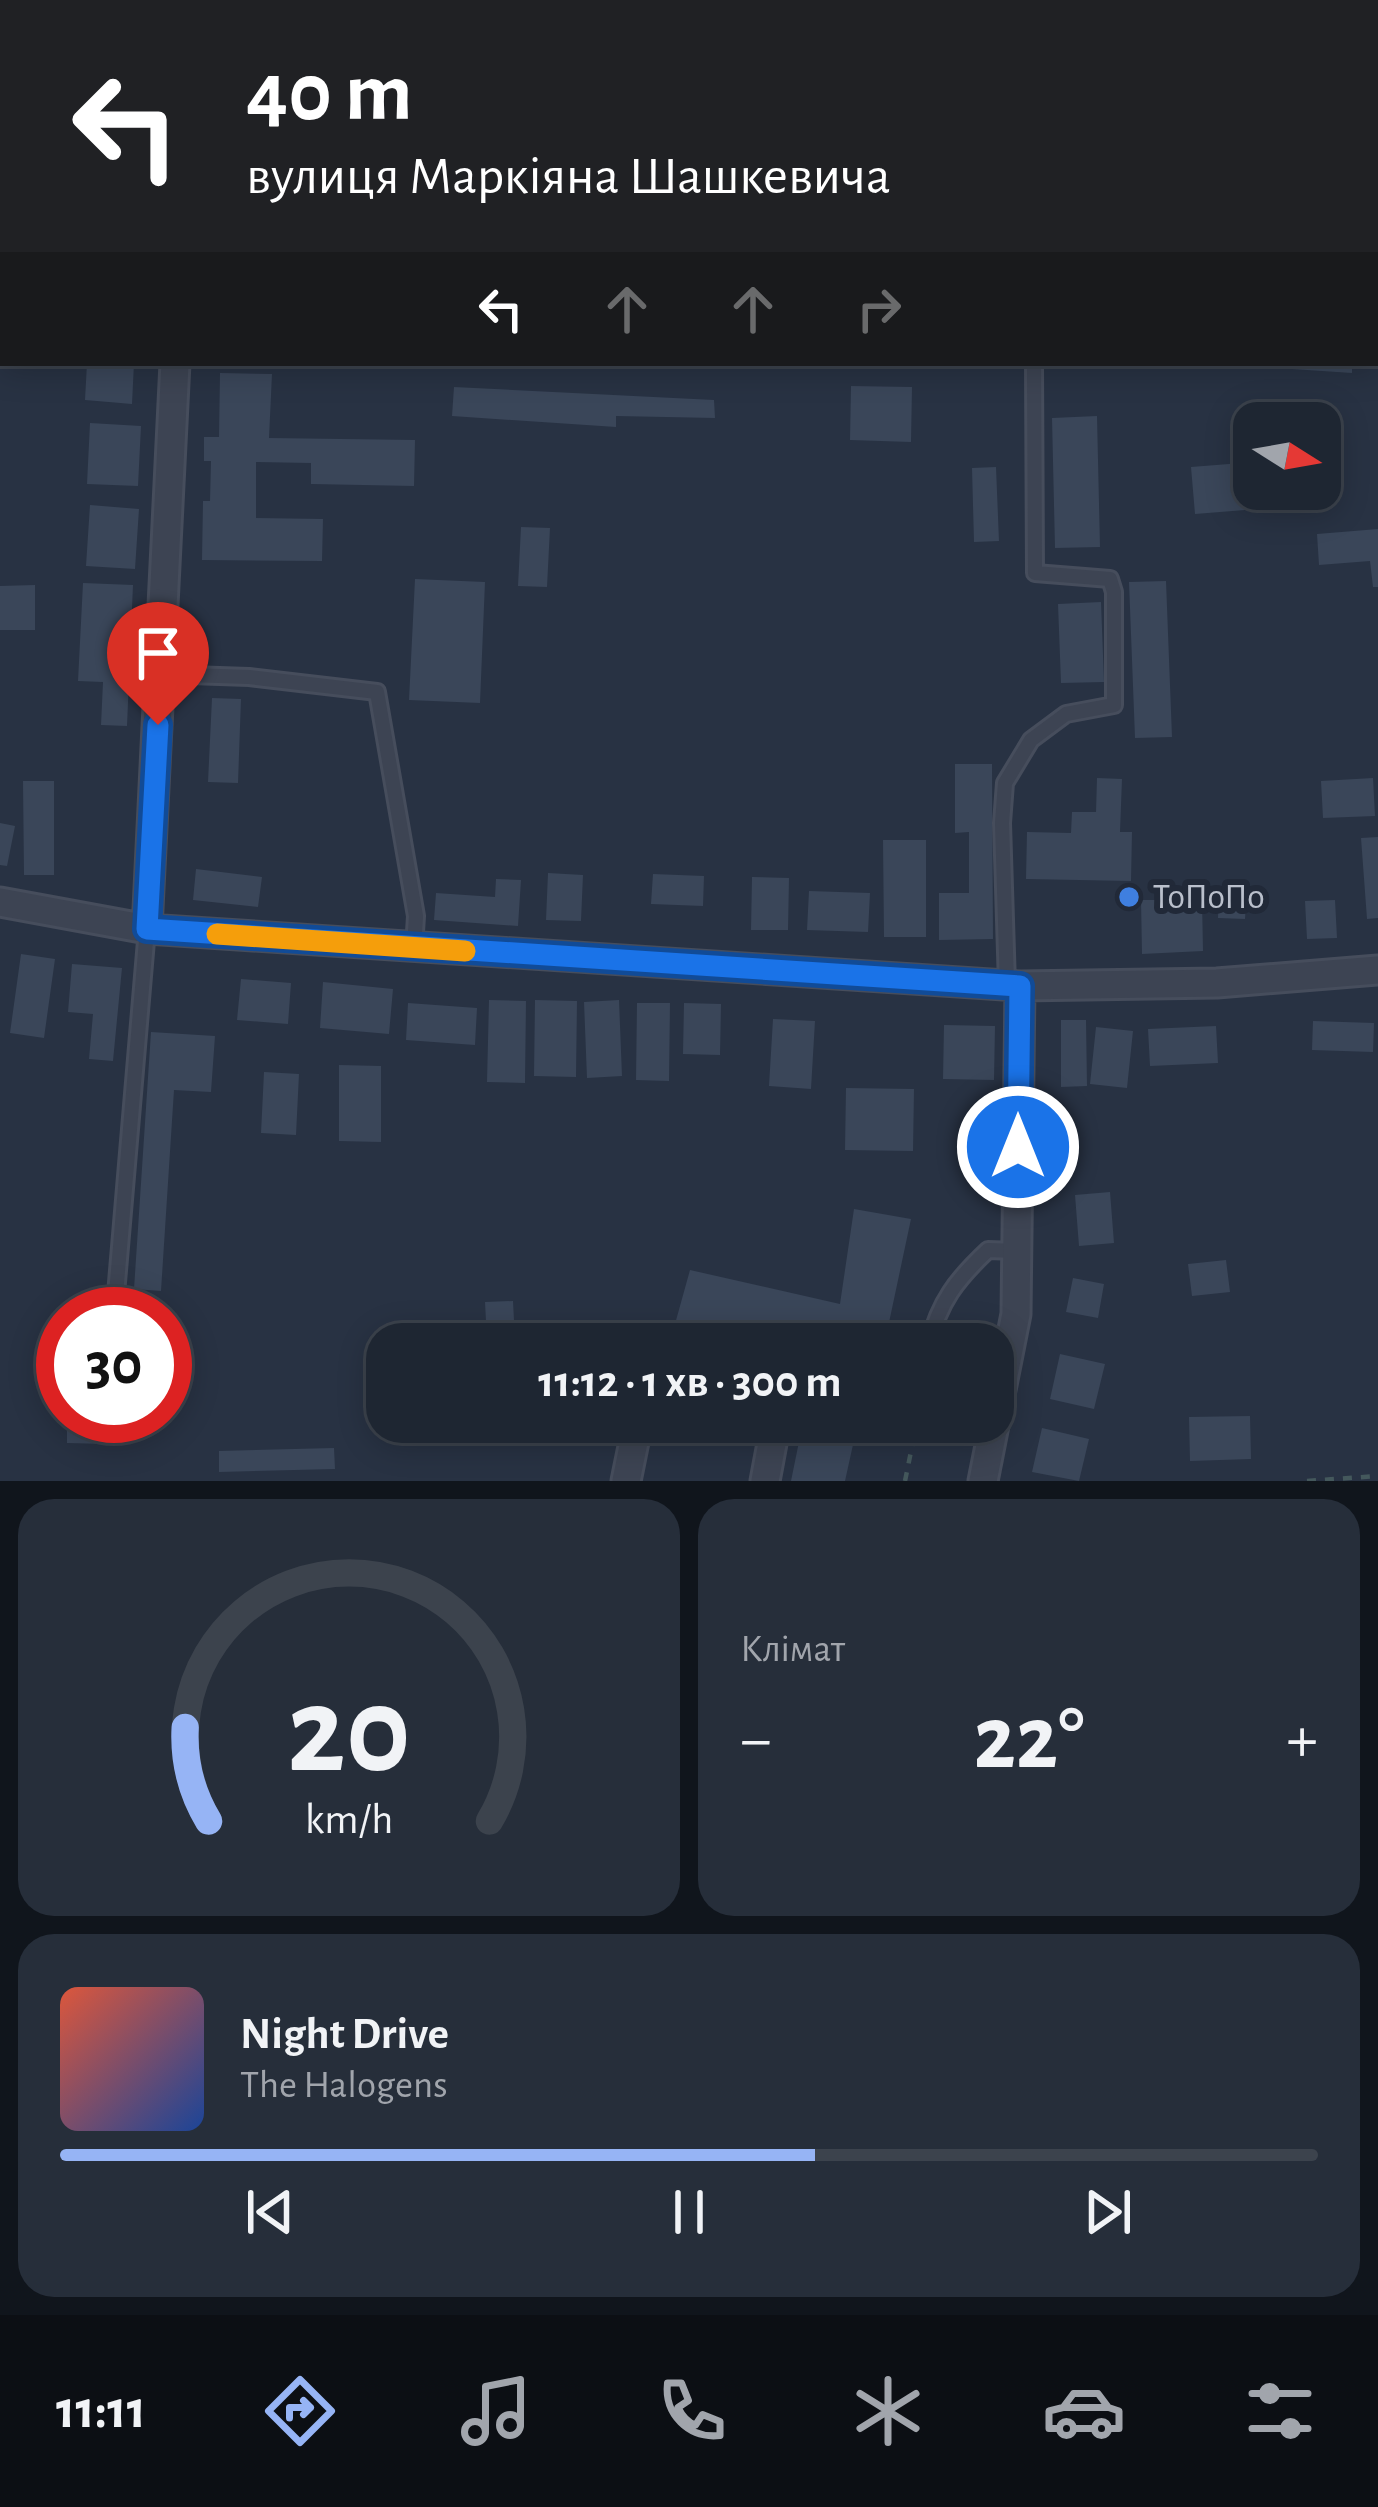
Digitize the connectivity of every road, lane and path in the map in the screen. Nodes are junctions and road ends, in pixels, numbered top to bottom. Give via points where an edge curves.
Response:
1 (175, 366) edge
2 (1034, 366) edge
3 (160, 674) junction
4 (0, 902) edge
5 (147, 929) junction
6 (414, 948) junction
7 (1378, 970) edge
8 (1013, 986) junction
9 (1017, 1251) junction
10 (117, 1287) edge
11 (934, 1323) edge
12 (1014, 1323) edge
13 (634, 1443) edge
14 (772, 1443) edge
15 (913, 1443) edge
16 (989, 1443) edge
17 (1378, 1476) edge
18 (626, 1481) edge
19 (765, 1481) edge
20 (905, 1481) edge
21 (983, 1481) edge
22 (1307, 1481) edge

1 - 3 street
2 - 8 lane via 1035,573 1109,579 1114,705 1066,714 1031,740 1005,782
3 - 5 street
3 - 6 lane via 377,692 416,916
4 - 5 street
5 - 6 street
5 - 10 lane
6 - 8 street
7 - 8 street
8 - 9 street
9 - 11 lane via 988,1250 954,1282
9 - 12 street
13 - 18 street
14 - 19 street
15 - 20 path
16 - 21 street
17 - 22 path

